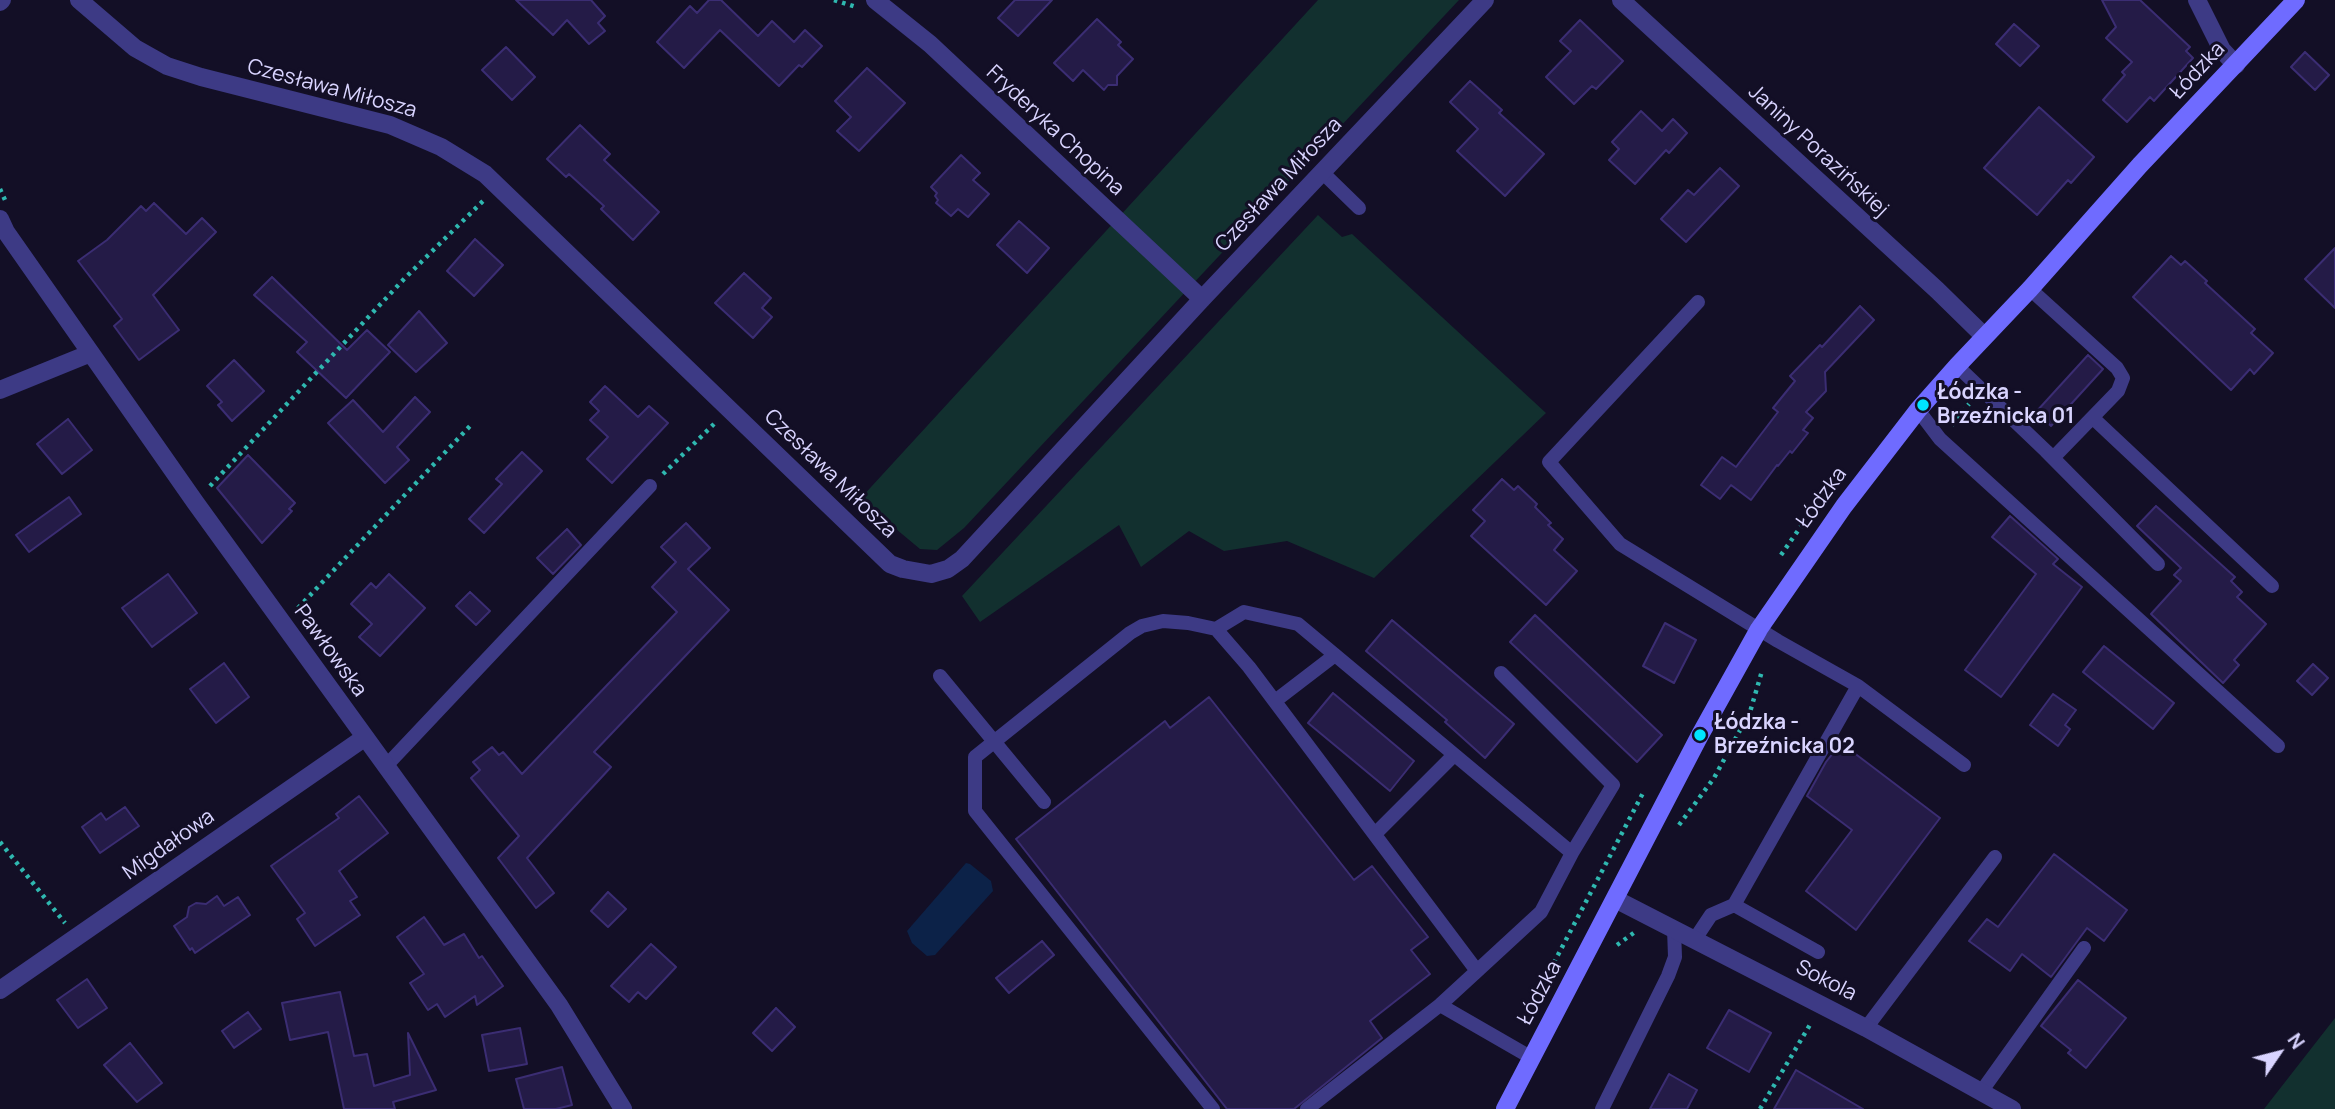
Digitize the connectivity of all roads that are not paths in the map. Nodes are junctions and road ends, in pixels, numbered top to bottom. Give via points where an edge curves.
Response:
1 (79, 0) edge
2 (874, 0) edge
3 (1485, 0) edge
4 (1621, 0) edge
5 (2197, 0) edge
6 (2296, 0) edge
7 (2236, 65) junction
8 (1322, 172) junction
9 (1359, 208) dead end
10 (0, 219) edge
11 (2030, 289) junction
12 (1202, 299) junction
13 (1698, 302) dead end
14 (1983, 336) junction
15 (91, 354) junction
16 (1957, 366) junction
17 (0, 390) edge
18 (1918, 410) junction
19 (2093, 418) junction
20 (2053, 458) junction
21 (650, 486) road end
22 (2158, 564) dead end
23 (2272, 586) dead end
24 (1216, 629) junction
25 (1759, 629) junction
26 (1335, 655) junction
27 (1501, 673) dead end
28 (940, 677) dead end
29 (1858, 686) junction
30 (1275, 701) junction
31 (364, 738) junction
32 (994, 741) junction
33 (2278, 746) dead end
34 (1454, 755) junction
35 (1964, 765) dead end
36 (385, 767) junction
37 (1044, 802) dead end
38 (1376, 833) junction
39 (1572, 853) junction
40 (1994, 857) dead end
41 (1615, 900) junction
42 (1734, 905) junction
43 (1674, 929) junction
44 (1695, 939) junction
45 (2084, 948) dead end
46 (1818, 952) dead end
47 (1477, 971) junction
48 (0, 990) edge
49 (1440, 1005) junction
50 (1866, 1028) junction
51 (1532, 1058) junction
52 (1981, 1092) junction
53 (623, 1109) edge
54 (1213, 1109) edge
55 (1307, 1109) edge
56 (1505, 1109) edge
57 (1602, 1109) edge
58 (2012, 1109) edge

1 - 12 street, Czesława Miłosza via 135,48 167,66 390,125 441,146 485,174 890,564 904,569 931,574 962,559
2 - 12 street, Fryderyka Chopina via 930,44
3 - 8 street, Czesława Miłosza
4 - 14 street, Janiny Porazińskiej
5 - 7 street via 2222,50
6 - 7 main road, Łódzka
7 - 11 main road, Łódzka
8 - 9 lane
8 - 12 street, Czesława Miłosza
10 - 15 street, Pawłowska
11 - 14 main road, Łódzka
11 - 19 lane via 2121,373 2118,391
13 - 25 lane via 1549,462 1620,544
14 - 16 main road, Łódzka
15 - 17 street
15 - 31 street, Pawłowska
16 - 18 main road, Łódzka
16 - 20 lane
18 - 25 main road, Łódzka
18 - 33 lane via 1940,439
19 - 20 lane
19 - 23 lane
20 - 22 lane
21 - 36 lane
24 - 26 lane via 1244,612 1298,624
24 - 30 lane
24 - 32 lane via 1163,621 1136,629
25 - 29 lane
25 - 41 main road, Łódzka
26 - 30 lane
26 - 34 lane
27 - 39 lane via 1613,785
28 - 32 lane
29 - 35 lane
29 - 42 lane
30 - 38 lane
31 - 36 street, Pawłowska
31 - 48 street, Migdałowa
32 - 37 lane
32 - 54 lane via 975,757 975,811
34 - 38 lane
34 - 39 lane
36 - 53 street, Pawłowska via 559,1005
38 - 47 lane
39 - 47 lane via 1541,912
40 - 50 lane
41 - 43 street, Sokola
41 - 51 main road, Łódzka
42 - 44 lane via 1711,915
42 - 46 lane
43 - 44 street, Sokola
43 - 57 lane via 1675,957 1668,976
44 - 50 street, Sokola
45 - 52 lane
47 - 49 lane
49 - 51 lane
49 - 55 lane
50 - 52 street, Sokola
51 - 56 main road, Łódzka
52 - 58 street, Sokola

